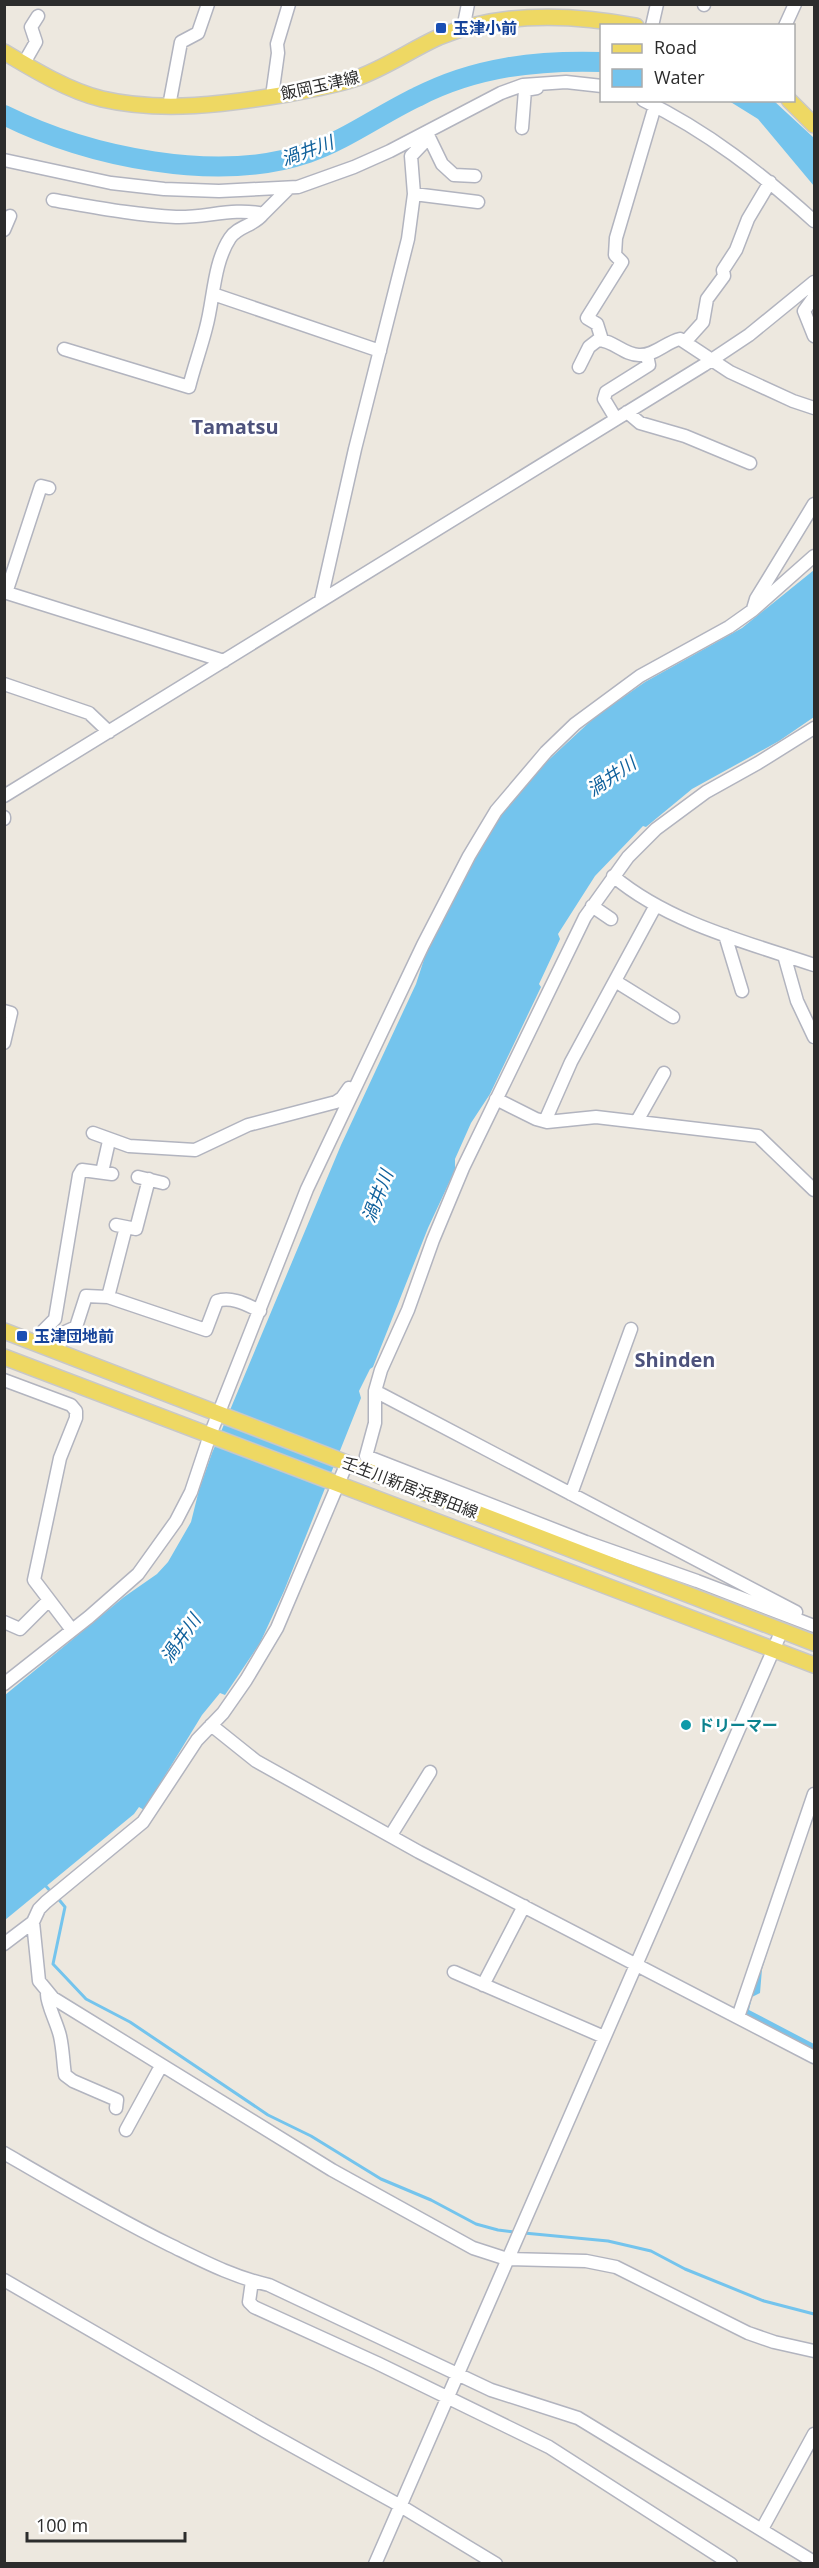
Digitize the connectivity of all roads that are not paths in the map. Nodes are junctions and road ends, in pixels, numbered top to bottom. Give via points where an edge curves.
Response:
1 (208, 4) edge
2 (289, 4) edge
3 (468, 4) edge
4 (657, 4) edge
5 (795, 4) edge
6 (38, 16) dead end
7 (625, 24) edge
8 (652, 24) edge
9 (786, 24) edge
10 (463, 29) junction
11 (4, 52) edge
12 (24, 63) junction
13 (542, 84) junction
14 (600, 86) edge
15 (272, 96) junction
16 (647, 102) edge
17 (791, 102) edge
18 (169, 106) junction
19 (655, 106) junction
20 (814, 125) edge
21 (522, 128) dead end
22 (428, 135) junction
23 (8, 163) edge
24 (475, 176) dead end
25 (770, 182) junction
26 (289, 188) junction
27 (414, 194) junction
28 (53, 200) dead end
29 (478, 202) dead end
30 (263, 214) junction
31 (10, 216) dead end
32 (814, 221) edge
33 (4, 230) edge
34 (814, 282) edge
35 (213, 294) junction
36 (814, 297) edge
37 (814, 336) edge
38 (602, 340) junction
39 (685, 342) junction
40 (64, 349) dead end
41 (380, 351) junction
42 (647, 355) junction
43 (712, 359) junction
44 (579, 367) dead end
45 (814, 408) edge
46 (621, 415) junction
47 (750, 463) dead end
48 (48, 488) dead end
49 (814, 504) edge
50 (814, 556) edge
51 (5, 592) edge
52 (321, 600) junction
53 (753, 610) junction
54 (224, 661) junction
55 (4, 684) edge
56 (814, 728) edge
57 (109, 732) junction
58 (4, 796) edge
59 (613, 876) junction
60 (656, 905) junction
61 (592, 906) junction
62 (611, 919) dead end
63 (725, 935) junction
64 (784, 955) junction
65 (814, 965) edge
66 (615, 981) junction
67 (742, 991) dead end
68 (4, 1011) edge
69 (673, 1017) dead end
70 (814, 1037) edge
71 (4, 1043) edge
72 (664, 1074) dead end
73 (359, 1077) junction
74 (496, 1099) junction
75 (545, 1121) junction
76 (637, 1122) junction
77 (93, 1133) dead end
78 (109, 1141) junction
79 (163, 1183) dead end
80 (814, 1190) edge
81 (108, 1297) junction
82 (260, 1311) junction
83 (631, 1329) dead end
84 (4, 1331) edge
85 (37, 1343) junction
86 (57, 1351) junction
87 (4, 1357) edge
88 (4, 1380) edge
89 (375, 1391) junction
90 (221, 1415) junction
91 (213, 1437) junction
92 (345, 1462) junction
93 (336, 1483) junction
94 (571, 1494) junction
95 (49, 1600) junction
96 (4, 1622) edge
97 (814, 1622) edge
98 (814, 1626) edge
99 (72, 1630) junction
100 (782, 1630) junction
101 (814, 1643) edge
102 (774, 1650) junction
103 (814, 1665) edge
104 (4, 1684) edge
105 (210, 1725) junction
106 (430, 1772) dead end
107 (814, 1794) edge
108 (391, 1836) junction
109 (524, 1906) junction
110 (33, 1923) junction
111 (4, 1944) edge
112 (636, 1965) junction
113 (454, 1972) dead end
114 (483, 1985) junction
115 (47, 1994) junction
116 (738, 2017) junction
117 (604, 2037) junction
118 (814, 2057) edge
119 (161, 2066) junction
120 (116, 2108) dead end
121 (126, 2130) dead end
122 (4, 2153) edge
123 (507, 2259) junction
124 (4, 2280) edge
125 (252, 2281) junction
126 (814, 2350) edge
127 (457, 2374) junction
128 (447, 2398) junction
129 (814, 2434) edge
130 (399, 2505) junction
131 (762, 2529) junction
132 (814, 2562) edge
133 (375, 2564) edge
134 (496, 2564) edge
135 (731, 2564) edge

1 - 18 street via 198,33 181,42
2 - 15 street via 277,44
3 - 10 street
4 - 8 street
5 - 9 street
6 - 12 street via 32,27 36,42
7 - 10 main road, 飯岡玉津線 via 535,17
10 - 15 main road, 飯岡玉津線 via 355,79
11 - 12 main road, 飯岡玉津線
12 - 18 main road, 飯岡玉津線 via 103,99
13 - 14 street
13 - 21 street via 525,90
13 - 22 street via 523,85 501,93
15 - 18 main road, 飯岡玉津線 via 191,107
16 - 19 street
17 - 20 main road
19 - 25 street via 712,139
19 - 38 street via 616,238 615,255 622,262 587,318 597,324
22 - 24 street via 442,164 454,175
22 - 26 street via 354,167
22 - 27 street via 411,156
23 - 26 street via 164,189
25 - 32 street
25 - 39 street via 723,270 724,276 707,299 703,322
26 - 30 street
27 - 29 street
27 - 41 street via 408,239
28 - 30 street via 122,213 176,217 227,211
30 - 35 street via 230,239 219,264
31 - 33 street
34 - 43 street via 749,335
35 - 40 street via 189,387
35 - 41 street
36 - 37 street via 804,310
38 - 42 street via 631,354
38 - 44 street via 589,347
39 - 42 street via 675,340
39 - 43 street
41 - 52 street
42 - 46 street via 649,365 605,396
43 - 45 street via 746,380
43 - 46 street
46 - 47 street
46 - 52 street
48 - 51 street via 41,486
49 - 53 street
50 - 53 street
51 - 54 street
52 - 54 street
53 - 73 street via 615,694 575,724 518,783 460,872
54 - 57 street
55 - 57 street via 89,713
56 - 59 street via 727,778 678,812 656,829
57 - 58 street
59 - 60 street via 635,895
59 - 61 street
60 - 63 street
60 - 66 street
61 - 62 street
61 - 74 street
63 - 64 street
63 - 67 street
64 - 65 street
64 - 70 street via 796,1001
66 - 69 street
66 - 75 street via 571,1062
68 - 71 street via 11,1013
72 - 76 street
73 - 78 street via 354,1078 336,1102 248,1125 201,1149 129,1146
73 - 82 street via 307,1189
74 - 75 street
74 - 89 street via 433,1240
75 - 76 street via 596,1117
76 - 80 street via 758,1136
77 - 78 street
78 - 85 street via 107,1173 87,1169 79,1175 55,1319
79 - 81 street via 143,1178 136,1229 121,1226
81 - 82 street via 206,1330 217,1301 236,1300
81 - 86 street via 86,1296 76,1328 65,1332
82 - 90 street
83 - 94 street
84 - 85 main road, 壬生川新居浜野田線
85 - 86 main road, 壬生川新居浜野田線
86 - 90 main road, 壬生川新居浜野田線
87 - 91 main road, 壬生川新居浜野田線
88 - 95 street via 71,1405 76,1411 60,1458 34,1580
89 - 94 street
89 - 98 street via 375,1423 366,1456
90 - 91 street
90 - 92 main road, 壬生川新居浜野田線
91 - 93 main road, 壬生川新居浜野田線
91 - 99 street via 191,1492 159,1547 138,1574
92 - 93 street
92 - 100 main road, 壬生川新居浜野田線
93 - 102 main road, 壬生川新居浜野田線
93 - 105 street via 277,1628 235,1696
94 - 97 street
95 - 96 street via 20,1629
95 - 99 street
99 - 104 street
100 - 101 main road, 壬生川新居浜野田線
100 - 102 street
102 - 103 main road, 壬生川新居浜野田線
102 - 112 street
105 - 108 street via 256,1761
105 - 110 street via 143,1822 46,1902
106 - 108 street
107 - 116 street
108 - 109 street
109 - 112 street
109 - 114 street
110 - 111 street
110 - 115 street via 39,1981
112 - 116 street
112 - 117 street
113 - 114 street
114 - 117 street
115 - 119 street
115 - 120 street via 61,2040 65,2075 117,2100
116 - 118 street
117 - 123 street
119 - 121 street
119 - 123 street via 457,2240
122 - 125 street via 125,2223 214,2267
123 - 126 street via 616,2267 748,2333
123 - 127 street
124 - 130 street
125 - 127 street via 269,2285
125 - 128 street via 250,2305
127 - 128 street
127 - 131 street via 491,2390 578,2418
128 - 130 street
128 - 135 street via 549,2447
129 - 131 street
130 - 133 street
130 - 134 street
131 - 132 street

